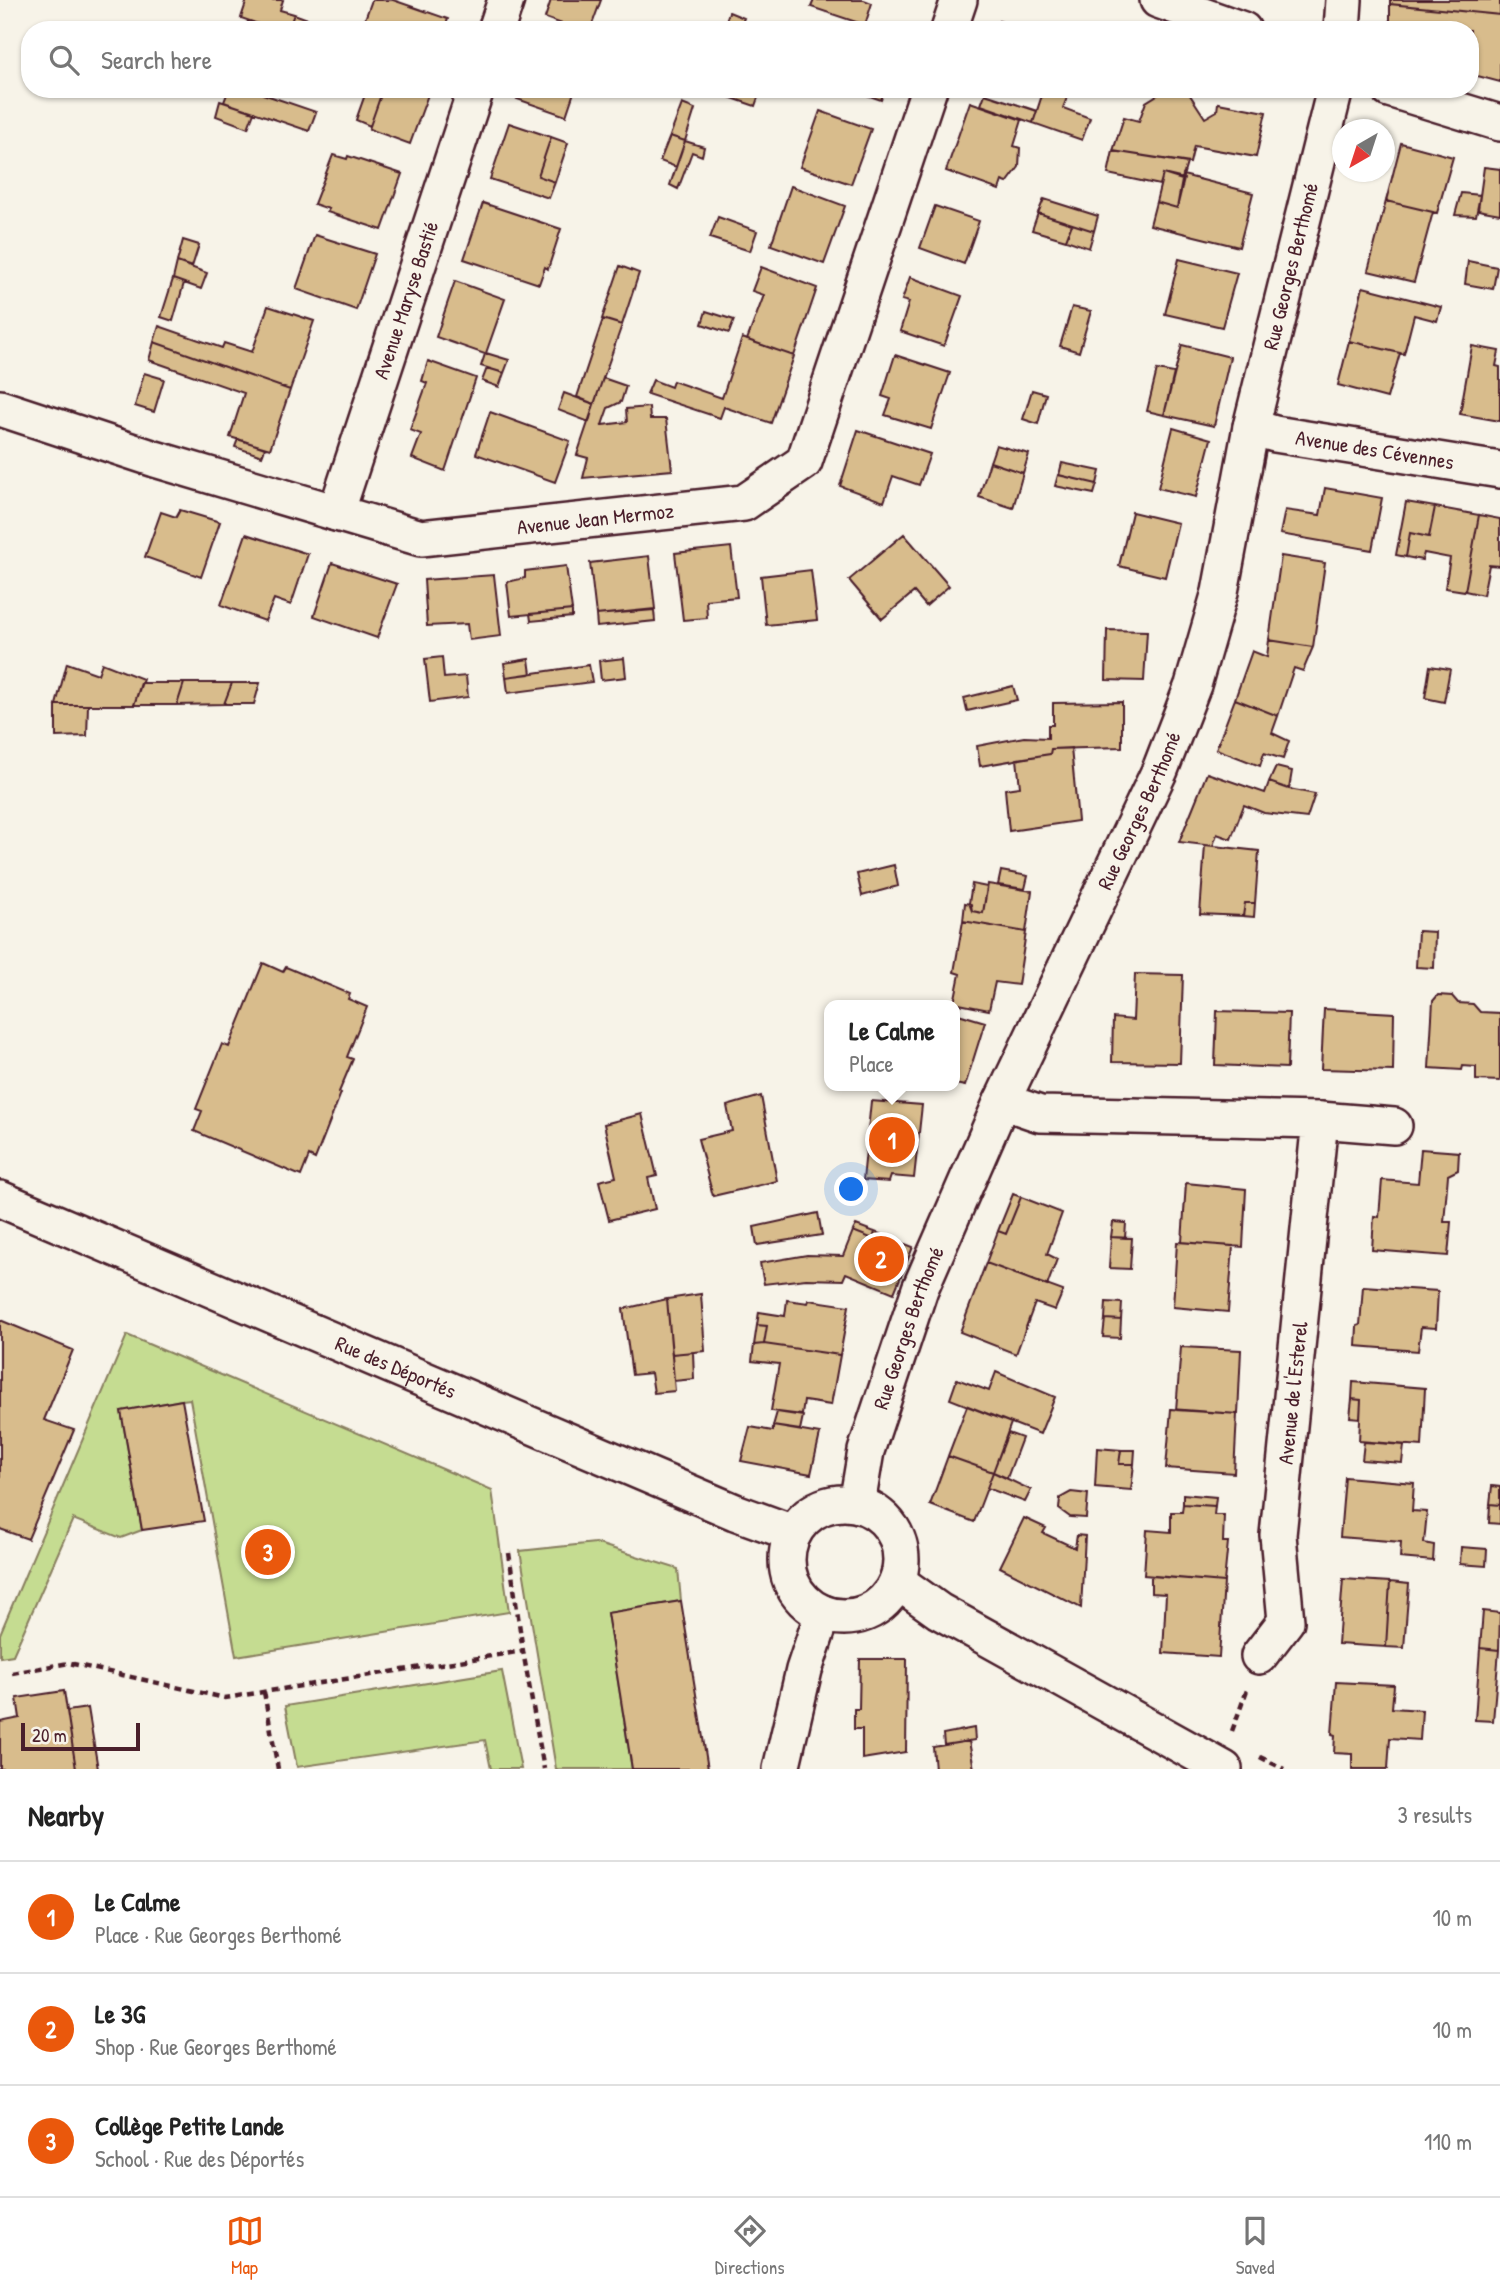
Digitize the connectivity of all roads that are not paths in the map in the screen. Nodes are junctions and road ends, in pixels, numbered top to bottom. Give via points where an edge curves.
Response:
1 (506, 0) edge
2 (959, 0) edge
3 (1158, 0) edge
4 (1344, 0) edge
5 (499, 21) edge
6 (952, 21) edge
7 (1218, 21) edge
8 (1343, 21) edge
9 (473, 98) edge
10 (926, 98) edge
11 (1333, 98) edge
12 (1418, 98) edge
13 (1500, 123) edge
14 (0, 408) edge
15 (1251, 427) junction
16 (1500, 470) edge
17 (336, 513) junction
18 (1002, 1101) junction
19 (1320, 1120) junction
20 (1394, 1126) dead end
21 (0, 1199) edge
22 (857, 1504) junction
23 (793, 1533) junction
24 (897, 1581) junction
25 (822, 1613) junction
26 (1259, 1656) road end
27 (1226, 1755) edge
28 (781, 1769) edge

1 - 5 street
2 - 6 street
3 - 7 street
4 - 8 street
9 - 17 street, Avenue Maryse Bastié
10 - 17 street, Avenue Jean Mermoz via 804,462 744,503 475,533 421,538
11 - 15 street, Rue Georges Berthomé
12 - 13 street
14 - 17 street, Avenue Jean Mermoz
15 - 16 street, Avenue des Cévennes
15 - 18 street, Rue Georges Berthomé via 1220,592 1193,685 1160,770
18 - 19 street via 1040,1114
18 - 22 street, Rue Georges Berthomé via 920,1289 866,1451
19 - 20 street
19 - 26 street, Avenue de l'Esterel via 1278,1535 1286,1621
21 - 23 street, Rue des Déportés
22 - 23 street via 838,1502 820,1507
22 - 24 street via 888,1522 897,1537 901,1566
23 - 25 street via 787,1551 794,1588
24 - 25 street via 870,1611 839,1617
24 - 27 street via 939,1611
25 - 28 street

